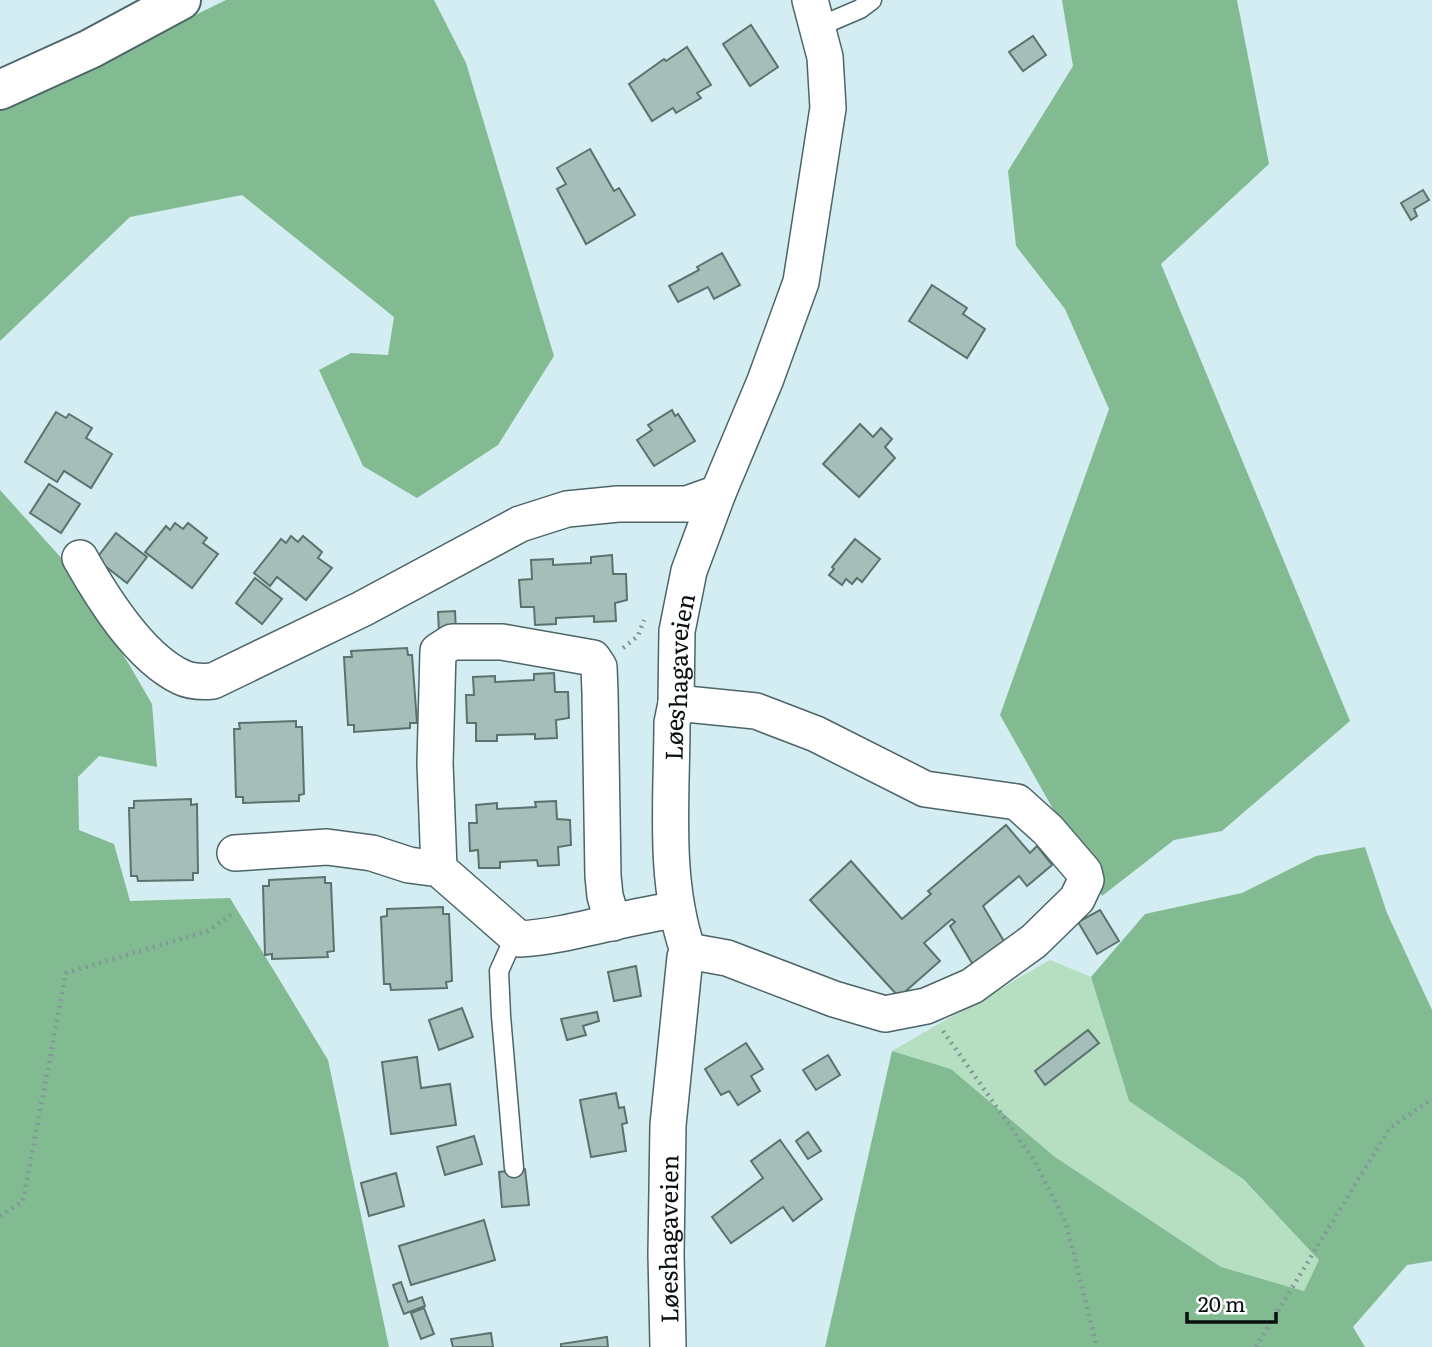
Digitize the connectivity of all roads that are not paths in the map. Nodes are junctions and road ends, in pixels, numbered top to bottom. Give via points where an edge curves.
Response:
1 (181, 0) edge
2 (872, 0) edge
3 (814, 14) edge
4 (0, 90) edge
5 (718, 494) junction
6 (80, 558) dead end
7 (676, 703) junction
8 (235, 853) dead end
9 (439, 869) junction
10 (677, 910) junction
11 (612, 923) junction
12 (519, 939) junction
13 (688, 951) junction
14 (514, 1168) dead end
15 (668, 1347) edge

1 - 4 main road
2 - 3 lane, Løeshagaveien via 860,9
3 - 5 street, Løeshagaveien via 825,57 828,108 801,282
5 - 6 street via 687,504 567,509 520,524 213,681 184,679 152,656 95,585
5 - 7 street, Løeshagaveien via 689,571 679,619
7 - 10 street, Løeshagaveien via 672,723 672,876
7 - 13 street via 756,711 816,734 925,789 1017,802 1048,831 1086,880 1077,900 1034,941 972,986 926,1006 885,1014 727,958
8 - 9 street via 327,847
9 - 11 street via 435,763 438,652 452,642 502,642 593,658 599,667 603,876
9 - 12 street
10 - 11 street
10 - 13 street, Løeshagaveien
11 - 12 street
12 - 14 lane via 499,971
13 - 15 street, Løeshagaveien via 668,1125

